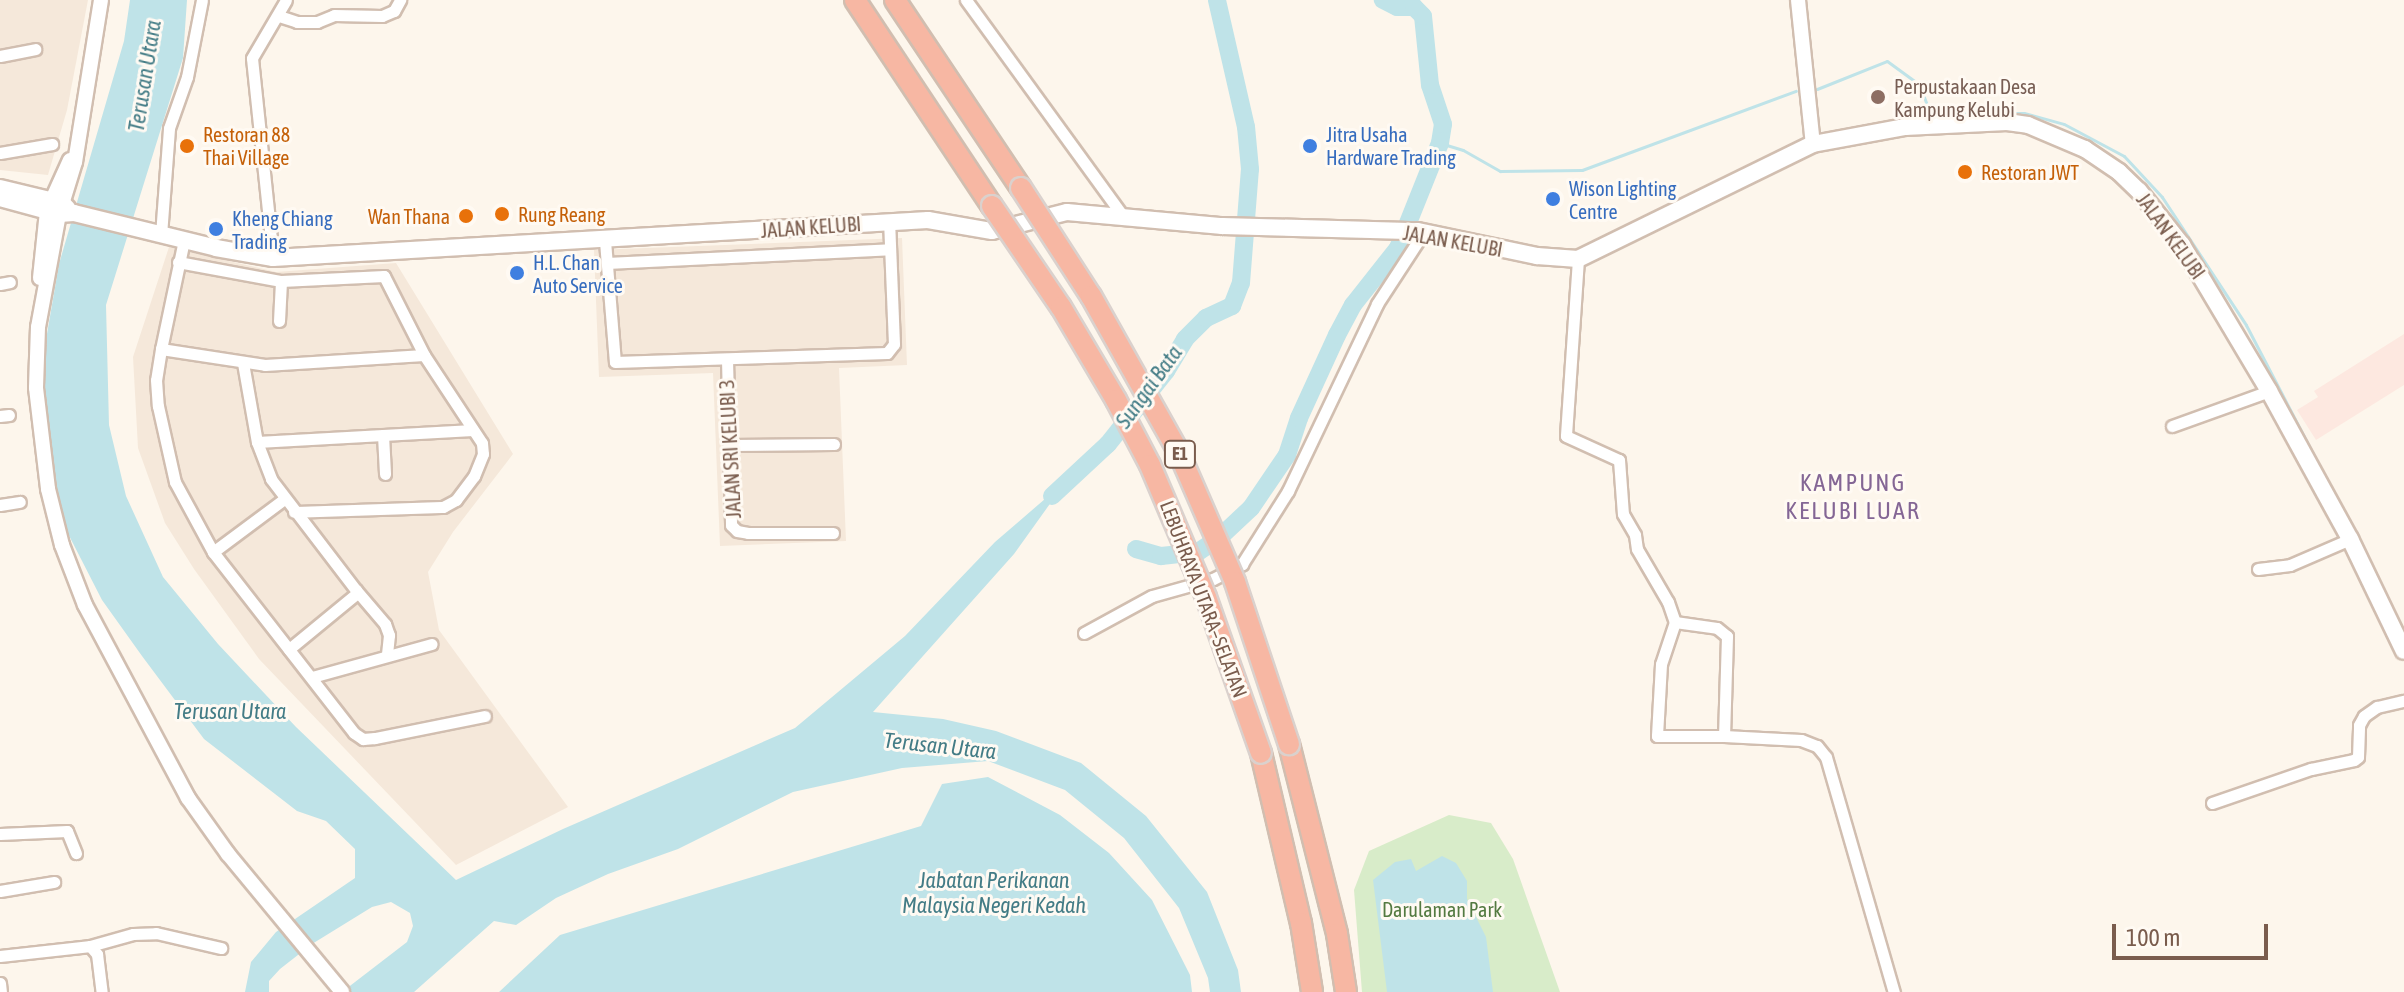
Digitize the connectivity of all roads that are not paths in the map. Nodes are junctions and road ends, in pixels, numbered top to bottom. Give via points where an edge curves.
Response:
1 (101, 0) edge
2 (202, 0) edge
3 (286, 0) edge
4 (400, 0) edge
5 (855, 0) edge
6 (895, 0) edge
7 (966, 0) edge
8 (1798, 0) edge
9 (279, 16) junction
10 (35, 49) dead end
11 (0, 56) edge
12 (52, 144) dead end
13 (1813, 144) junction
14 (0, 153) edge
15 (0, 188) edge
16 (0, 198) edge
17 (61, 209) junction
18 (1123, 216) junction
19 (889, 222) junction
20 (1421, 231) junction
21 (154, 233) junction
22 (184, 240) junction
23 (605, 241) junction
24 (890, 249) junction
25 (273, 258) junction
26 (300, 259) junction
27 (1578, 259) junction
28 (178, 262) junction
29 (607, 263) junction
30 (301, 280) junction
31 (281, 281) junction
32 (279, 321) dead end
33 (161, 349) junction
34 (424, 355) junction
35 (727, 359) junction
36 (243, 363) junction
37 (2269, 391) junction
38 (2172, 426) dead end
39 (473, 430) junction
40 (383, 435) junction
41 (257, 442) junction
42 (834, 444) dead end
43 (729, 445) junction
44 (385, 474) dead end
45 (284, 499) junction
46 (20, 502) dead end
47 (0, 505) edge
48 (294, 512) junction
49 (833, 533) dead end
50 (2350, 539) junction
51 (213, 552) junction
52 (2258, 569) dead end
53 (356, 590) junction
54 (1675, 622) junction
55 (1084, 633) dead end
56 (432, 644) dead end
57 (289, 649) junction
58 (2404, 651) edge
59 (387, 655) junction
60 (312, 677) junction
61 (2404, 701) edge
62 (485, 716) dead end
63 (1724, 736) junction
64 (2212, 803) dead end
65 (0, 834) edge
66 (76, 853) dead end
67 (54, 882) dead end
68 (0, 891) edge
69 (90, 946) junction
70 (221, 948) dead end
71 (0, 956) edge
72 (0, 983) edge
73 (337, 986) edge
74 (1, 992) edge
75 (102, 992) edge
76 (1312, 992) edge
77 (1346, 992) edge
78 (1894, 992) edge

1 - 17 street
2 - 21 street via 187,77 171,121
3 - 9 street
4 - 9 street via 394,11 382,16 334,15 297,22
5 - 76 highway, LEBUHRAYA UTARA–SELATAN / E1, bridge via 1077,334 1150,465 1206,597 1261,753
6 - 77 highway, LEBUHRAYA UTARA–SELATAN / E1, bridge via 1099,309 1179,453 1235,582 1289,744 1334,919
7 - 18 street
8 - 13 street
9 - 25 street via 252,58
10 - 11 street
12 - 14 street
13 - 27 main road, JALAN KELUBI
13 - 37 main road, JALAN KELUBI via 1883,129 2007,122 2053,133 2085,149 2139,191 2161,217
15 - 17 main road
16 - 17 main road
17 - 21 main road, JALAN KELUBI
17 - 73 street via 42,298 38,424 48,489 74,579 188,798
18 - 19 main road, JALAN KELUBI via 1053,213 986,232 937,221
18 - 20 main road, JALAN KELUBI via 1222,226
19 - 23 main road, JALAN KELUBI
19 - 24 street
20 - 27 main road, JALAN KELUBI via 1537,256
20 - 55 street via 1377,304 1288,491 1242,564 1202,583 1146,599
21 - 22 main road, JALAN KELUBI
22 - 25 main road, JALAN KELUBI
22 - 28 street
23 - 26 main road, JALAN KELUBI
23 - 29 street, JALAN SRI KELUBI 3
24 - 29 street
24 - 35 street via 893,349
25 - 26 main road, JALAN KELUBI
26 - 30 street
27 - 54 street via 1565,433 1619,460 1623,514
28 - 31 street
28 - 33 street
29 - 35 street, JALAN SRI KELUBI 3 via 615,362
30 - 31 street
30 - 34 street via 384,276
31 - 32 street
33 - 36 street
33 - 51 street via 156,380 168,463 189,515
34 - 36 street via 288,366
34 - 39 street
35 - 43 street, JALAN SRI KELUBI 3
36 - 41 street
37 - 38 street
37 - 50 main road, JALAN KELUBI
39 - 40 street
39 - 48 street via 483,454 474,476 451,504
40 - 41 street
40 - 44 street
41 - 45 street via 262,462
42 - 43 street
43 - 49 street, JALAN SRI KELUBI 3 via 731,525 737,531
45 - 48 street
45 - 51 street
46 - 47 street
48 - 53 street
50 - 52 street via 2290,565
50 - 58 main road, JALAN KELUBI
51 - 57 street
53 - 57 street
53 - 59 street via 385,624
54 - 63 street via 1717,628 1727,636
54 - 63 street via 1661,664 1657,736
56 - 59 street
57 - 60 street
59 - 60 street
60 - 62 street via 363,739
61 - 64 street via 2364,716 2354,760
63 - 78 street via 1801,740 1822,751
65 - 66 street via 67,831
67 - 68 street
69 - 70 street via 156,933
69 - 71 street
69 - 75 street via 97,954
72 - 74 street

